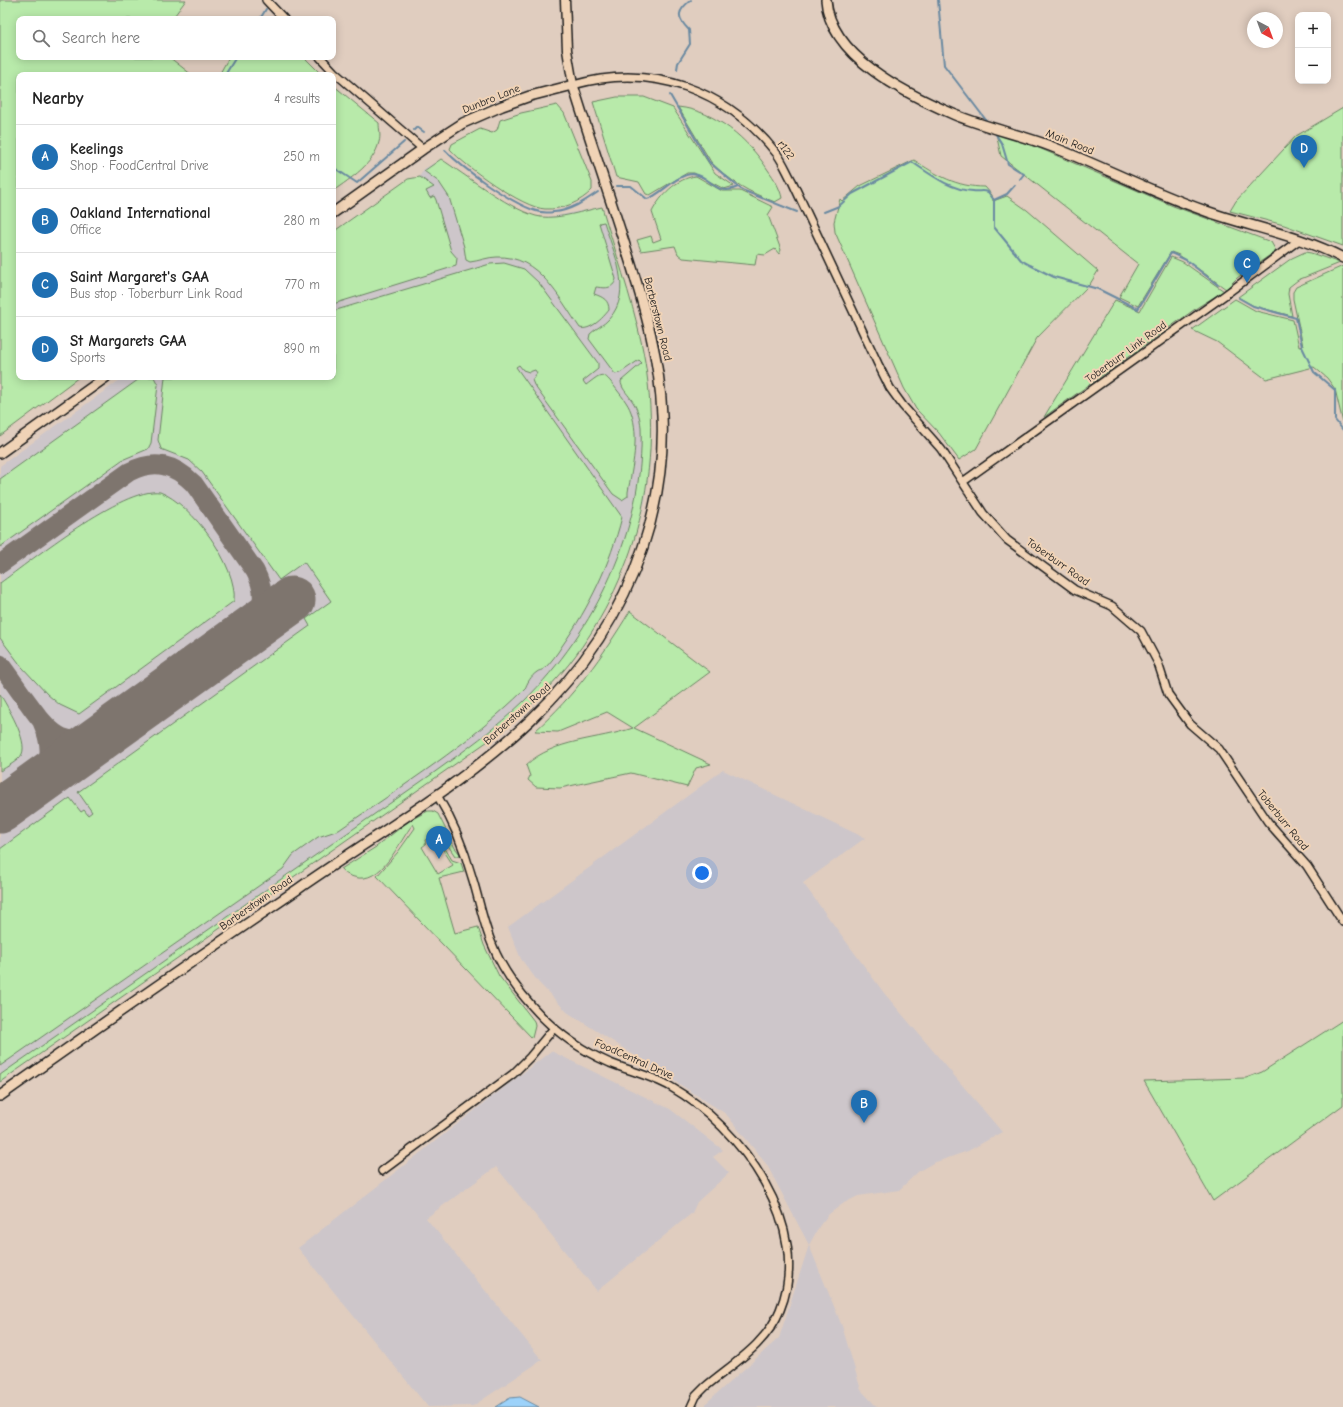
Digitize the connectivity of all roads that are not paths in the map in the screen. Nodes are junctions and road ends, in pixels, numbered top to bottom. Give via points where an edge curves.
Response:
1 (266, 0) edge
2 (565, 0) edge
3 (826, 0) edge
4 (281, 16) edge
5 (323, 60) edge
6 (334, 72) edge
7 (336, 74) edge
8 (573, 85) junction
9 (423, 149) junction
10 (336, 211) edge
11 (1299, 240) junction
12 (1343, 258) edge
13 (878, 364) joint
14 (102, 380) edge
15 (0, 453) edge
16 (964, 481) junction
17 (437, 795) junction
18 (1343, 922) edge
19 (554, 1028) junction
20 (0, 1096) edge
21 (382, 1171) dead end
22 (691, 1407) edge

1 - 4 street
2 - 8 street via 567,50
3 - 11 main road, Main Road via 829,15 839,36 857,57 896,84 935,105 986,126 1050,146 1201,210
5 - 6 street
7 - 9 street
8 - 9 main road, Dunbro Lane via 502,106 463,123
8 - 13 street, r122 via 613,77 652,78 678,83 705,94 729,108 758,132 778,156 792,181
8 - 17 main road, Barberstown Road via 611,198 654,343 662,415 662,445 654,508 630,584 600,640 578,671 536,716 486,759
9 - 10 main road, Dunbro Lane
11 - 12 main road, Main Road
11 - 16 street, Toberburr Link Road
13 - 16 street, Toberburr Road via 903,406 942,449
14 - 15 main road
16 - 18 street, Toberburr Road via 983,513 1008,540 1076,590 1112,606 1141,631 1158,663 1168,694 1190,724 1219,749 1268,822 1307,866
17 - 19 street, FoodCentral Drive via 456,830 470,868 491,943 498,957 524,998
17 - 20 main road, Barberstown Road via 311,879
19 - 21 street via 513,1074
19 - 22 street, FoodCentral Drive via 579,1047 671,1087 708,1113 742,1149 772,1196 781,1219 788,1260 787,1286 780,1311 762,1340 696,1396

